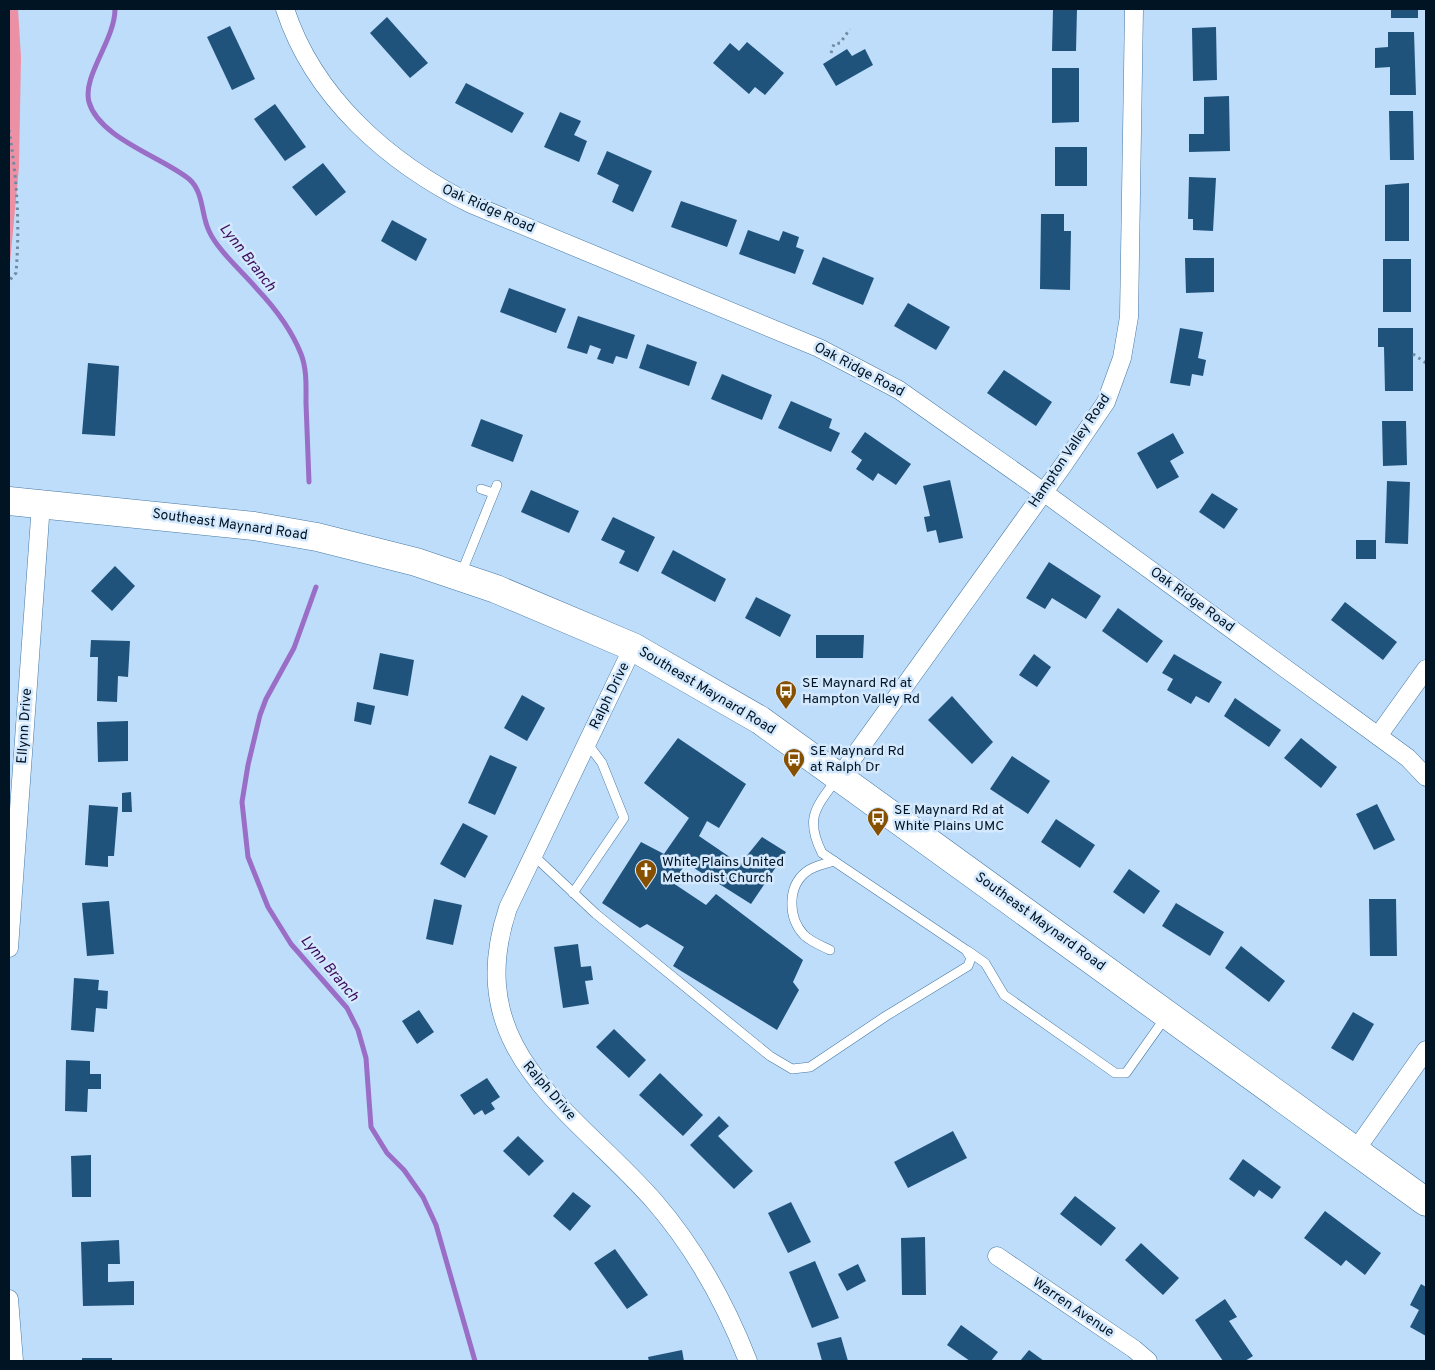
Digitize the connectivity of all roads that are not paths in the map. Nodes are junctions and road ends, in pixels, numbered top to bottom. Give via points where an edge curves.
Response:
1 (285, 9) edge
2 (1134, 9) edge
3 (481, 489) dead end
4 (1043, 492) junction
5 (9, 501) edge
6 (41, 504) junction
7 (460, 577) junction
8 (633, 647) junction
9 (1426, 669) edge
10 (1378, 736) junction
11 (587, 743) junction
12 (840, 776) junction
13 (1426, 777) edge
14 (532, 854) junction
15 (834, 861) junction
16 (573, 893) junction
17 (9, 948) edge
18 (830, 950) dead end
19 (966, 950) junction
20 (1167, 1014) junction
21 (1426, 1050) edge
22 (1355, 1151) junction
23 (1426, 1202) edge
24 (997, 1256) dead end
25 (9, 1299) edge
26 (12, 1355) edge
27 (748, 1361) edge
28 (1148, 1361) edge

1 - 4 street, Oak Ridge Road via 310,61 344,110 398,161 429,181 471,204 803,341 860,368 930,411
2 - 4 street, Hampton Valley Road via 1128,333 1106,402
3 - 7 lane via 495,489
4 - 10 street, Oak Ridge Road
4 - 12 street, Hampton Valley Road
5 - 6 main road, Southeast Maynard Road
6 - 7 main road, Southeast Maynard Road via 254,526 325,539 416,562
6 - 17 street, Ellynn Drive
7 - 8 main road, Southeast Maynard Road
8 - 11 street, Ralph Drive
8 - 12 main road, Southeast Maynard Road via 760,720
9 - 10 street
10 - 13 street, Oak Ridge Road via 1408,758
11 - 14 street, Ralph Drive
11 - 16 lane via 602,763 624,818
12 - 15 lane via 816,806 812,819 822,853
12 - 20 main road, Southeast Maynard Road
14 - 16 lane
14 - 27 street, Ralph Drive via 508,908 496,960 498,994 510,1038 522,1061 544,1090 654,1201 675,1227 722,1305
15 - 18 lane via 807,871 795,886 791,903 804,935
15 - 19 lane
16 - 19 lane via 762,1050 792,1069 810,1067 968,966 970,958
19 - 20 lane via 985,963 1004,996 1115,1073 1126,1073
20 - 22 main road, Southeast Maynard Road
21 - 22 street
22 - 23 main road, Southeast Maynard Road
24 - 28 street, Warren Avenue
25 - 26 street

